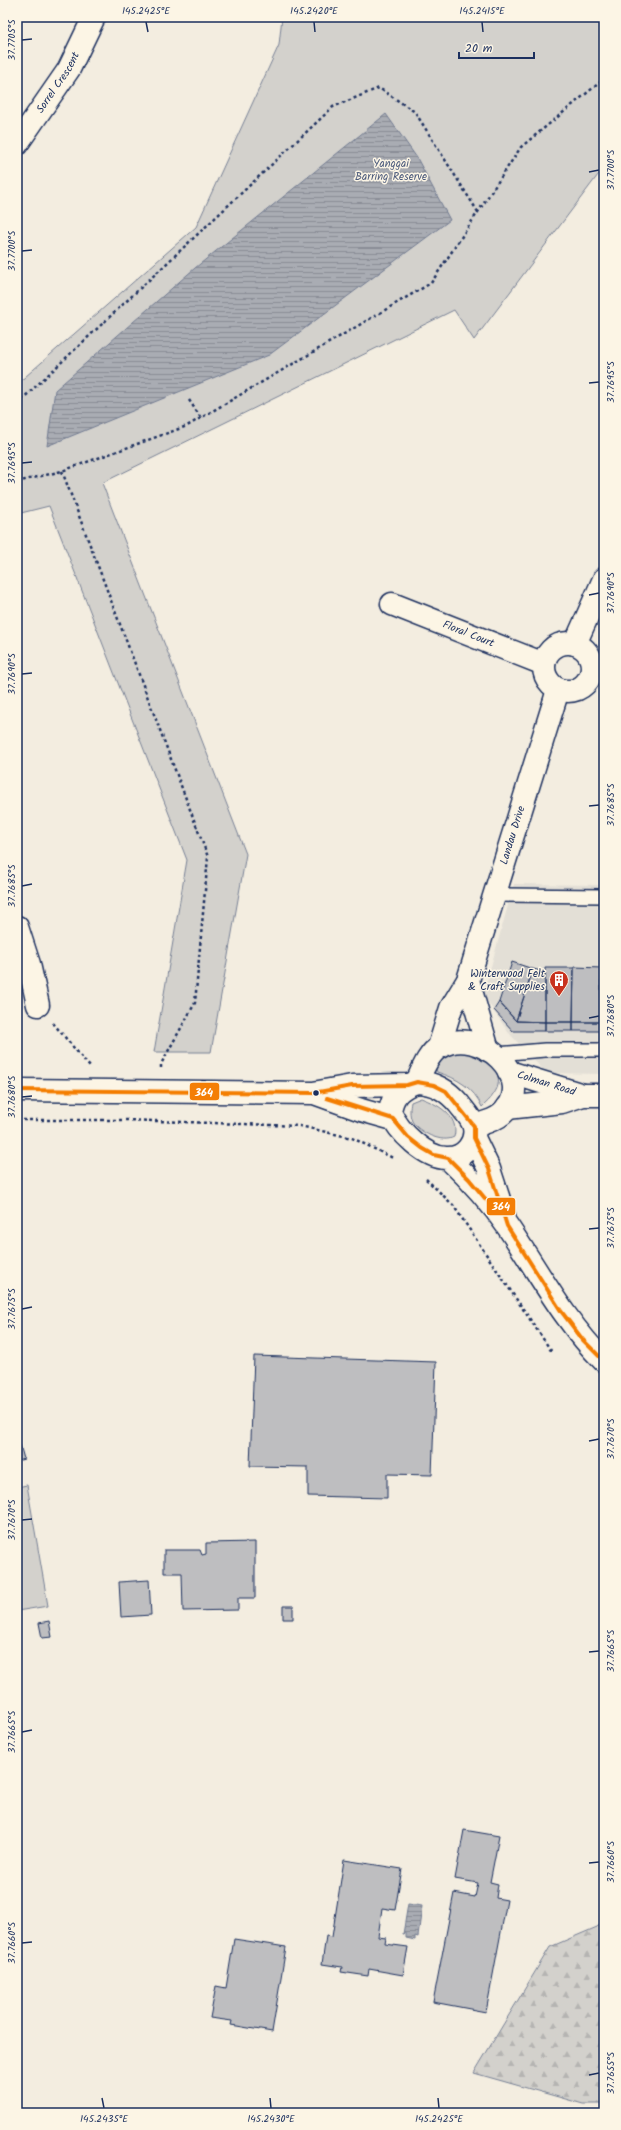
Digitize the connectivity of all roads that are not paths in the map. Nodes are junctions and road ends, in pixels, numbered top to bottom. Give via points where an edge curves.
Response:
1 (94, 17) edge
2 (17, 144) edge
3 (604, 579) edge
4 (392, 604) dead end
5 (575, 644) junction
6 (544, 664) junction
7 (598, 664) edge
8 (558, 690) junction
9 (495, 895) junction
10 (604, 896) edge
11 (17, 927) edge
12 (468, 980) junction
13 (38, 1005) road end
14 (439, 1047) junction
15 (604, 1050) edge
16 (492, 1052) junction
17 (509, 1072) junction
18 (412, 1084) junction
19 (17, 1090) edge
20 (314, 1093) junction
21 (594, 1095) edge
22 (507, 1108) junction
23 (393, 1119) junction
24 (474, 1132) junction
25 (448, 1158) junction
26 (507, 1226) junction
27 (604, 1361) edge

1 - 2 street, Sorrel Crescent via 69,68
3 - 5 street
4 - 6 street, Floral Court
5 - 6 street via 559,645 546,656
5 - 7 street
6 - 8 street via 546,679
7 - 8 street via 590,679 579,689 565,692
8 - 9 street, Landau Drive
9 - 10 lane
9 - 12 street, Landau Drive
11 - 13 street
12 - 14 street, Landau Drive via 451,1008
12 - 16 street
14 - 16 street via 465,1041
14 - 18 street
15 - 16 lane
16 - 17 street
17 - 21 street, Colman Road
17 - 22 street via 514,1090
18 - 20 street via 352,1086
18 - 23 street via 401,1089 392,1100 390,1112
18 - 24 street via 434,1085 446,1091 466,1113
19 - 20 street
20 - 23 street
21 - 22 street, Colman Road via 562,1102
22 - 24 street
23 - 25 street via 408,1137 422,1148 434,1155
24 - 25 street via 464,1153
24 - 26 street
25 - 26 street via 469,1179
26 - 27 street via 561,1311 583,1340

